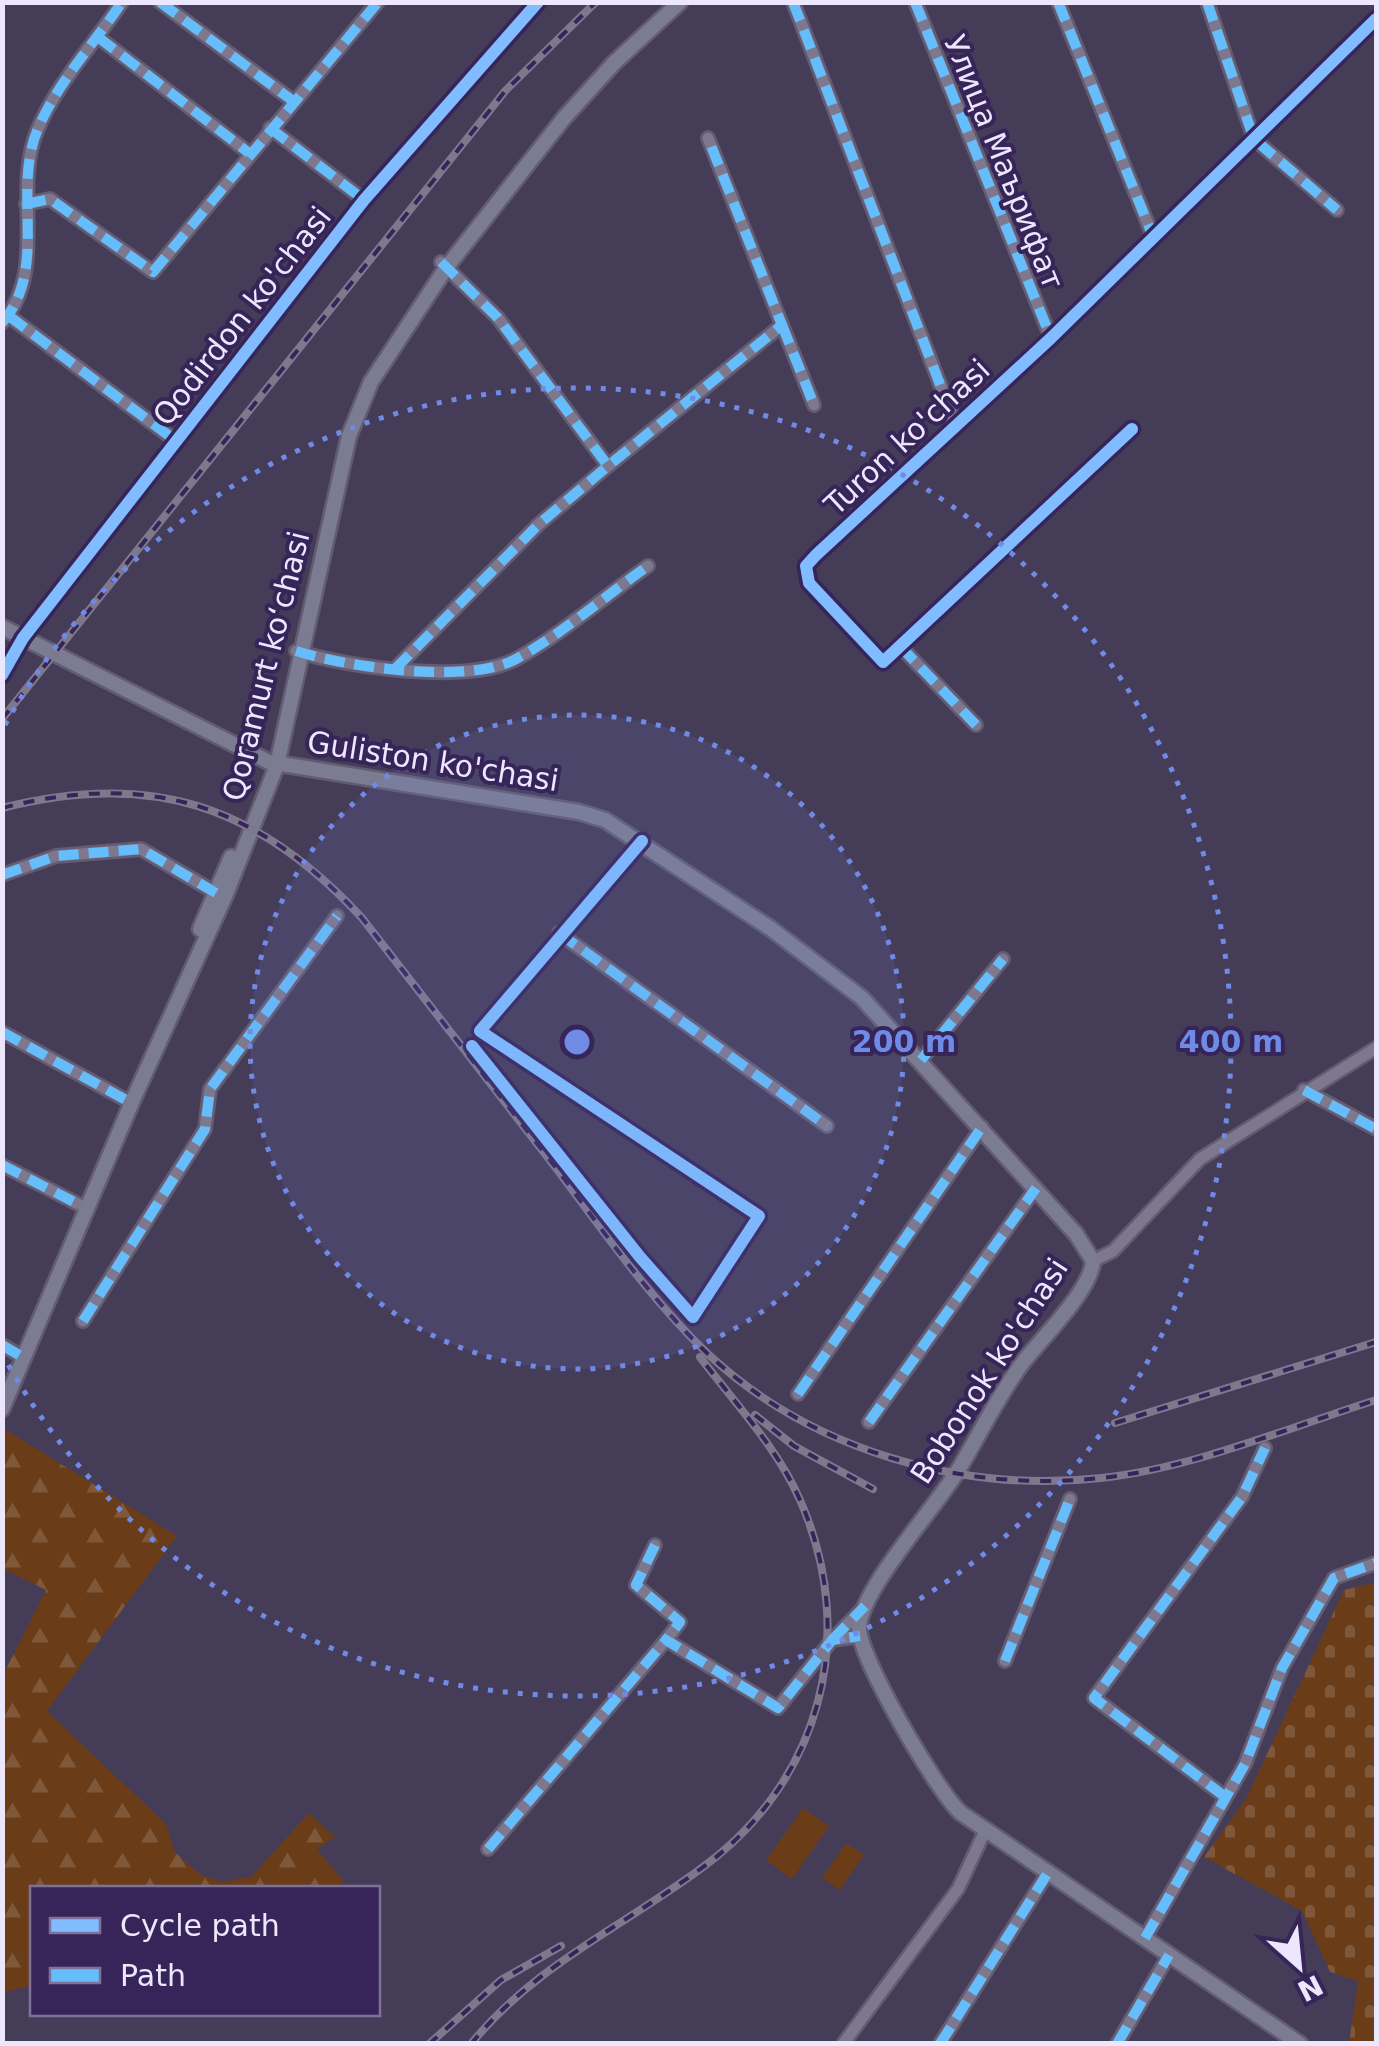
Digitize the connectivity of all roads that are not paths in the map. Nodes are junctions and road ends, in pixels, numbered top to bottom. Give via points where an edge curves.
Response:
1 (122, 2) edge
2 (160, 2) edge
3 (378, 2) edge
4 (538, 2) edge
5 (672, 2) edge
6 (680, 2) edge
7 (793, 2) edge
8 (914, 2) edge
9 (1058, 2) edge
10 (1207, 2) edge
11 (1376, 19) edge
12 (98, 37) junction
13 (293, 101) junction
14 (270, 128) junction
15 (708, 138) dead end
16 (1254, 139) junction
17 (249, 153) junction
18 (364, 200) junction
19 (26, 204) junction
20 (1337, 210) dead end
21 (1154, 239) junction
22 (444, 265) junction
23 (6, 319) edge
24 (782, 325) junction
25 (1051, 338) junction
26 (814, 405) dead end
27 (956, 426) junction
28 (1132, 429) dead end
29 (176, 441) junction
30 (608, 466) junction
31 (648, 566) dead end
32 (2, 627) edge
33 (23, 638) junction
34 (900, 646) junction
35 (299, 652) junction
36 (394, 669) junction
37 (2, 675) edge
38 (976, 724) dead end
39 (273, 763) junction
40 (642, 841) junction
41 (2, 875) edge
42 (216, 893) junction
43 (336, 916) dead end
44 (559, 933) junction
45 (1003, 958) dead end
46 (2, 1032) edge
47 (472, 1046) dead end
48 (1376, 1048) edge
49 (921, 1060) junction
50 (1304, 1090) junction
51 (126, 1100) junction
52 (827, 1126) dead end
53 (982, 1127) junction
54 (1376, 1129) edge
55 (2, 1165) edge
56 (1036, 1188) junction
57 (78, 1204) junction
58 (1092, 1261) junction
59 (84, 1321) dead end
60 (2, 1344) edge
61 (21, 1357) junction
62 (2, 1393) edge
63 (798, 1394) dead end
64 (2, 1409) edge
65 (869, 1422) dead end
66 (1265, 1448) dead end
67 (1070, 1500) dead end
68 (655, 1545) dead end
69 (1376, 1563) edge
70 (865, 1606) junction
71 (860, 1636) junction
72 (666, 1640) junction
73 (832, 1640) junction
74 (1005, 1660) dead end
75 (1224, 1796) junction
76 (984, 1831) junction
77 (488, 1849) dead end
78 (1049, 1871) junction
79 (1145, 1938) junction
80 (1170, 1955) junction
81 (843, 2044) edge
82 (940, 2044) edge
83 (1117, 2044) edge
84 (1300, 2044) edge

1 - 12 street
2 - 13 street
3 - 13 street
4 - 18 street, Qodirdon ko'chasi
5 - 22 main road, Qoramurt koʻchasi via 559,116
6 - 22 main road, Qoramurt koʻchasi via 564,118
7 - 27 street
8 - 25 street, Улица Маърифат
9 - 21 street
10 - 16 street
11 - 16 street, Turon ko'chasi
12 - 17 street
12 - 19 street via 36,132
13 - 14 street
14 - 17 street
14 - 18 street
15 - 24 street
16 - 20 street
16 - 21 street, Turon ko'chasi
17 - 19 street via 150,273 50,199
18 - 29 street, Qodirdon ko'chasi
19 - 23 street via 27,279
21 - 25 street, Turon ko'chasi
22 - 30 street via 498,318
22 - 35 main road, Qoramurt koʻchasi via 372,365 350,413 325,506
23 - 29 street
24 - 26 street
24 - 30 street
25 - 27 street, Turon ko'chasi
27 - 34 street, Turon ko'chasi via 806,566 809,582 883,662
28 - 34 street
29 - 33 street, Qodirdon ko'chasi
30 - 36 street via 539,524
31 - 36 street via 513,661 453,671
32 - 33 main road, Guliston ko'chasi
33 - 37 street, Qodirdon ko'chasi
33 - 39 main road, Guliston ko'chasi
34 - 38 street
35 - 36 street
35 - 39 main road, Qoramurt koʻchasi
39 - 40 main road, Guliston ko'chasi via 579,812
39 - 42 main road, Qoramurt koʻchasi
39 - 61 main road, Qoramurt koʻchasi via 226,894
40 - 44 street
40 - 49 main road, Bobonok ko'chasi via 833,973
41 - 42 street via 56,856 141,849
42 - 51 main road, Qoramurt koʻchasi
43 - 59 street via 210,1089 205,1129
44 - 47 street via 480,1031 759,1216 693,1316
44 - 52 street
45 - 49 street
46 - 51 street
48 - 50 street
49 - 53 main road, Bobonok ko'chasi
50 - 54 street
50 - 58 street via 1200,1159 1113,1251
51 - 57 main road, Qoramurt koʻchasi
53 - 56 main road, Bobonok ko'chasi
53 - 63 street
55 - 57 street
56 - 58 main road, Bobonok ko'chasi
56 - 65 street
57 - 61 main road, Qoramurt koʻchasi
58 - 70 main road, Bobonok ko'chasi via 1087,1280 1015,1373
60 - 61 street
61 - 62 main road, Qoramurt koʻchasi
61 - 64 main road, Qoramurt koʻchasi
66 - 75 street via 1242,1497 1094,1698
67 - 74 street
68 - 72 street via 636,1585 680,1622
69 - 75 street via 1334,1578 1282,1668 1245,1764
70 - 71 main road, Bobonok ko'chasi
70 - 73 street
71 - 73 street
71 - 76 main road via 936,1783
72 - 73 street via 778,1708
72 - 77 street
75 - 79 street
76 - 78 main road
76 - 81 street via 958,1889
78 - 79 main road
78 - 82 street
79 - 80 main road
80 - 83 street
80 - 84 main road

